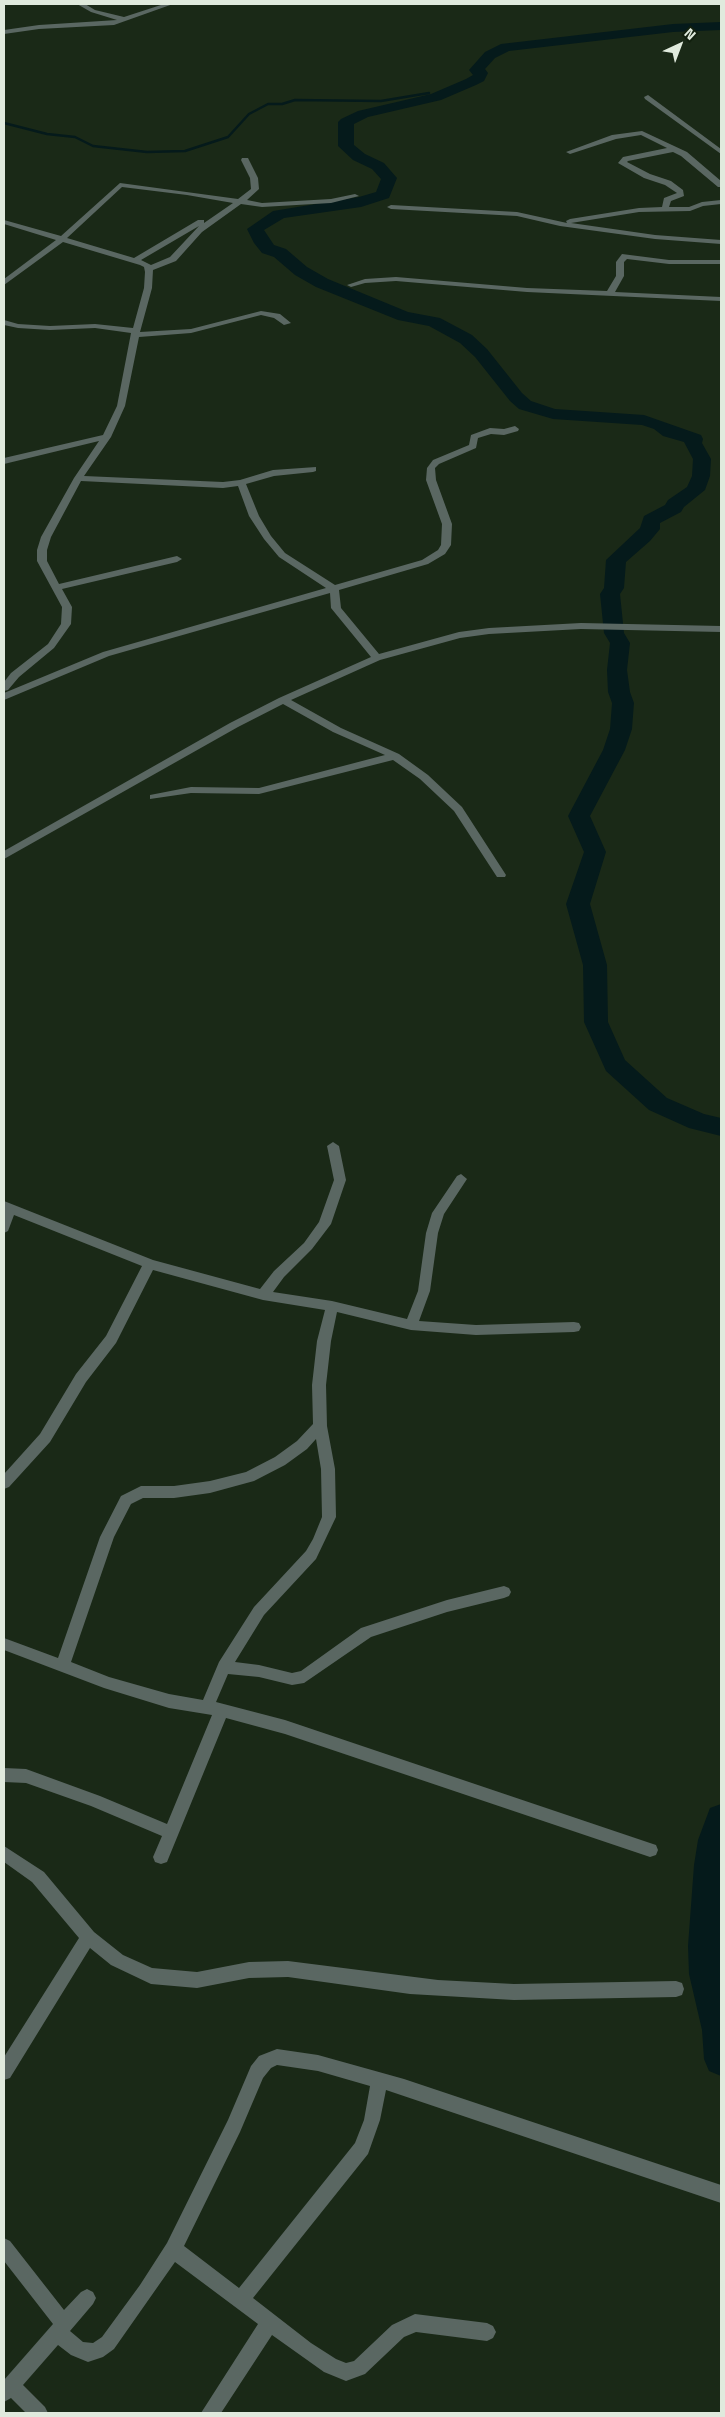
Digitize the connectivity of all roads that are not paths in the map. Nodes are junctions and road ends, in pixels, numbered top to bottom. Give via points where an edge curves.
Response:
1 (80, 4) edge
2 (170, 4) edge
3 (125, 19) junction
4 (4, 32) edge
5 (648, 97) dead end
6 (675, 149) junction
7 (570, 152) dead end
8 (721, 152) edge
9 (245, 160) dead end
10 (721, 185) edge
11 (355, 196) dead end
12 (241, 201) junction
13 (721, 202) edge
14 (391, 207) dead end
15 (665, 209) junction
16 (216, 216) junction
17 (4, 222) edge
18 (560, 224) junction
19 (62, 240) junction
20 (721, 242) edge
21 (134, 261) junction
22 (721, 262) edge
23 (149, 269) junction
24 (4, 283) edge
25 (351, 285) dead end
26 (609, 294) junction
27 (721, 299) edge
28 (4, 322) edge
29 (287, 324) dead end
30 (136, 333) junction
31 (515, 429) dead end
32 (108, 437) junction
33 (4, 461) edge
34 (313, 469) dead end
35 (78, 478) junction
36 (241, 483) junction
37 (176, 559) dead end
38 (57, 586) junction
39 (334, 589) junction
40 (721, 629) edge
41 (377, 658) junction
42 (4, 688) edge
43 (4, 697) edge
44 (284, 700) junction
45 (395, 756) junction
46 (154, 797) dead end
47 (4, 856) edge
48 (501, 875) dead end
49 (333, 1146) dead end
50 (461, 1179) dead end
51 (7, 1207) edge
52 (4, 1228) edge
53 (150, 1264) junction
54 (264, 1295) junction
55 (332, 1306) junction
56 (411, 1325) junction
57 (574, 1327) dead end
58 (320, 1426) junction
59 (4, 1483) edge
60 (504, 1592) dead end
61 (4, 1644) edge
62 (63, 1665) junction
63 (224, 1667) junction
64 (214, 1709) junction
65 (4, 1775) edge
66 (171, 1833) junction
67 (650, 1850) dead end
68 (4, 1853) edge
69 (161, 1857) dead end
70 (88, 1937) junction
71 (676, 1989) dead end
72 (4, 2072) edge
73 (380, 2080) junction
74 (721, 2194) edge
75 (4, 2247) edge
76 (174, 2249) junction
77 (87, 2298) dead end
78 (241, 2299) junction
79 (270, 2322) junction
80 (61, 2328) junction
81 (487, 2332) dead end
82 (8, 2389) edge
83 (38, 2413) edge
84 (210, 2413) edge

1 - 3 street
2 - 3 street
3 - 4 street via 114,23
5 - 8 street
6 - 7 street via 642,133 615,137
6 - 10 street via 696,162
6 - 15 street via 626,159 622,163 668,183 680,192 667,200
9 - 12 street via 254,178 255,189
11 - 12 street via 272,205
12 - 16 street
12 - 19 street via 120,185
13 - 15 street via 690,209
14 - 18 street via 517,214
15 - 18 street via 624,212
16 - 21 street
16 - 23 street via 173,259
17 - 19 street
18 - 20 street
19 - 21 street
19 - 24 street
21 - 23 street via 145,264
22 - 26 street via 669,262 625,256 620,262 620,276
23 - 30 street via 148,288
25 - 26 street via 396,279
26 - 27 street
28 - 30 street via 50,328 95,326
29 - 30 street via 277,316 261,312 191,331
30 - 32 street via 121,406
31 - 39 street via 490,431 474,437 473,446 436,462 431,468 431,480 447,524 446,545 442,552 425,562
32 - 33 street
32 - 35 street
34 - 36 street via 273,474
35 - 36 street via 201,485
35 - 38 street via 42,550 42,561
36 - 39 street via 259,524 282,555
37 - 38 street
38 - 42 street via 67,607 66,624 51,646
39 - 41 street via 336,608
39 - 43 street via 106,654
40 - 41 street via 537,627 459,635
41 - 44 street
44 - 45 street via 337,730
44 - 47 street via 155,768
45 - 46 street via 259,791 191,790
45 - 48 street via 424,777 458,809
49 - 54 street via 340,1180 325,1224 308,1246 278,1274
50 - 56 street via 438,1213 424,1291
51 - 52 street
51 - 53 street
53 - 54 street
53 - 59 street via 110,1339 81,1378 45,1438
54 - 55 street
55 - 56 street
55 - 58 street via 318,1385
56 - 57 street via 476,1330
58 - 62 street via 302,1446 249,1477 210,1488 141,1492 126,1500 107,1536
58 - 63 street via 328,1469 329,1517 311,1555 260,1611
60 - 63 street via 366,1632 304,1677 292,1679
61 - 62 street
62 - 64 street via 169,1701
63 - 64 street
64 - 66 street
64 - 67 street via 285,1727
65 - 66 street via 26,1776
66 - 69 street
68 - 70 street via 38,1877
70 - 71 street via 136,1971 175,1980 196,1980 249,1970 288,1969 410,1986 494,1991
70 - 72 street
73 - 74 street
73 - 76 street via 318,2063 277,2057 265,2062 257,2072
73 - 78 street via 372,2120 362,2148
75 - 80 street
76 - 78 street
76 - 80 street via 103,2347 84,2352 69,2343
77 - 80 street
78 - 79 street
79 - 81 street via 324,2362 346,2372 359,2368 398,2331 415,2323
79 - 84 street
80 - 82 street
82 - 83 street

